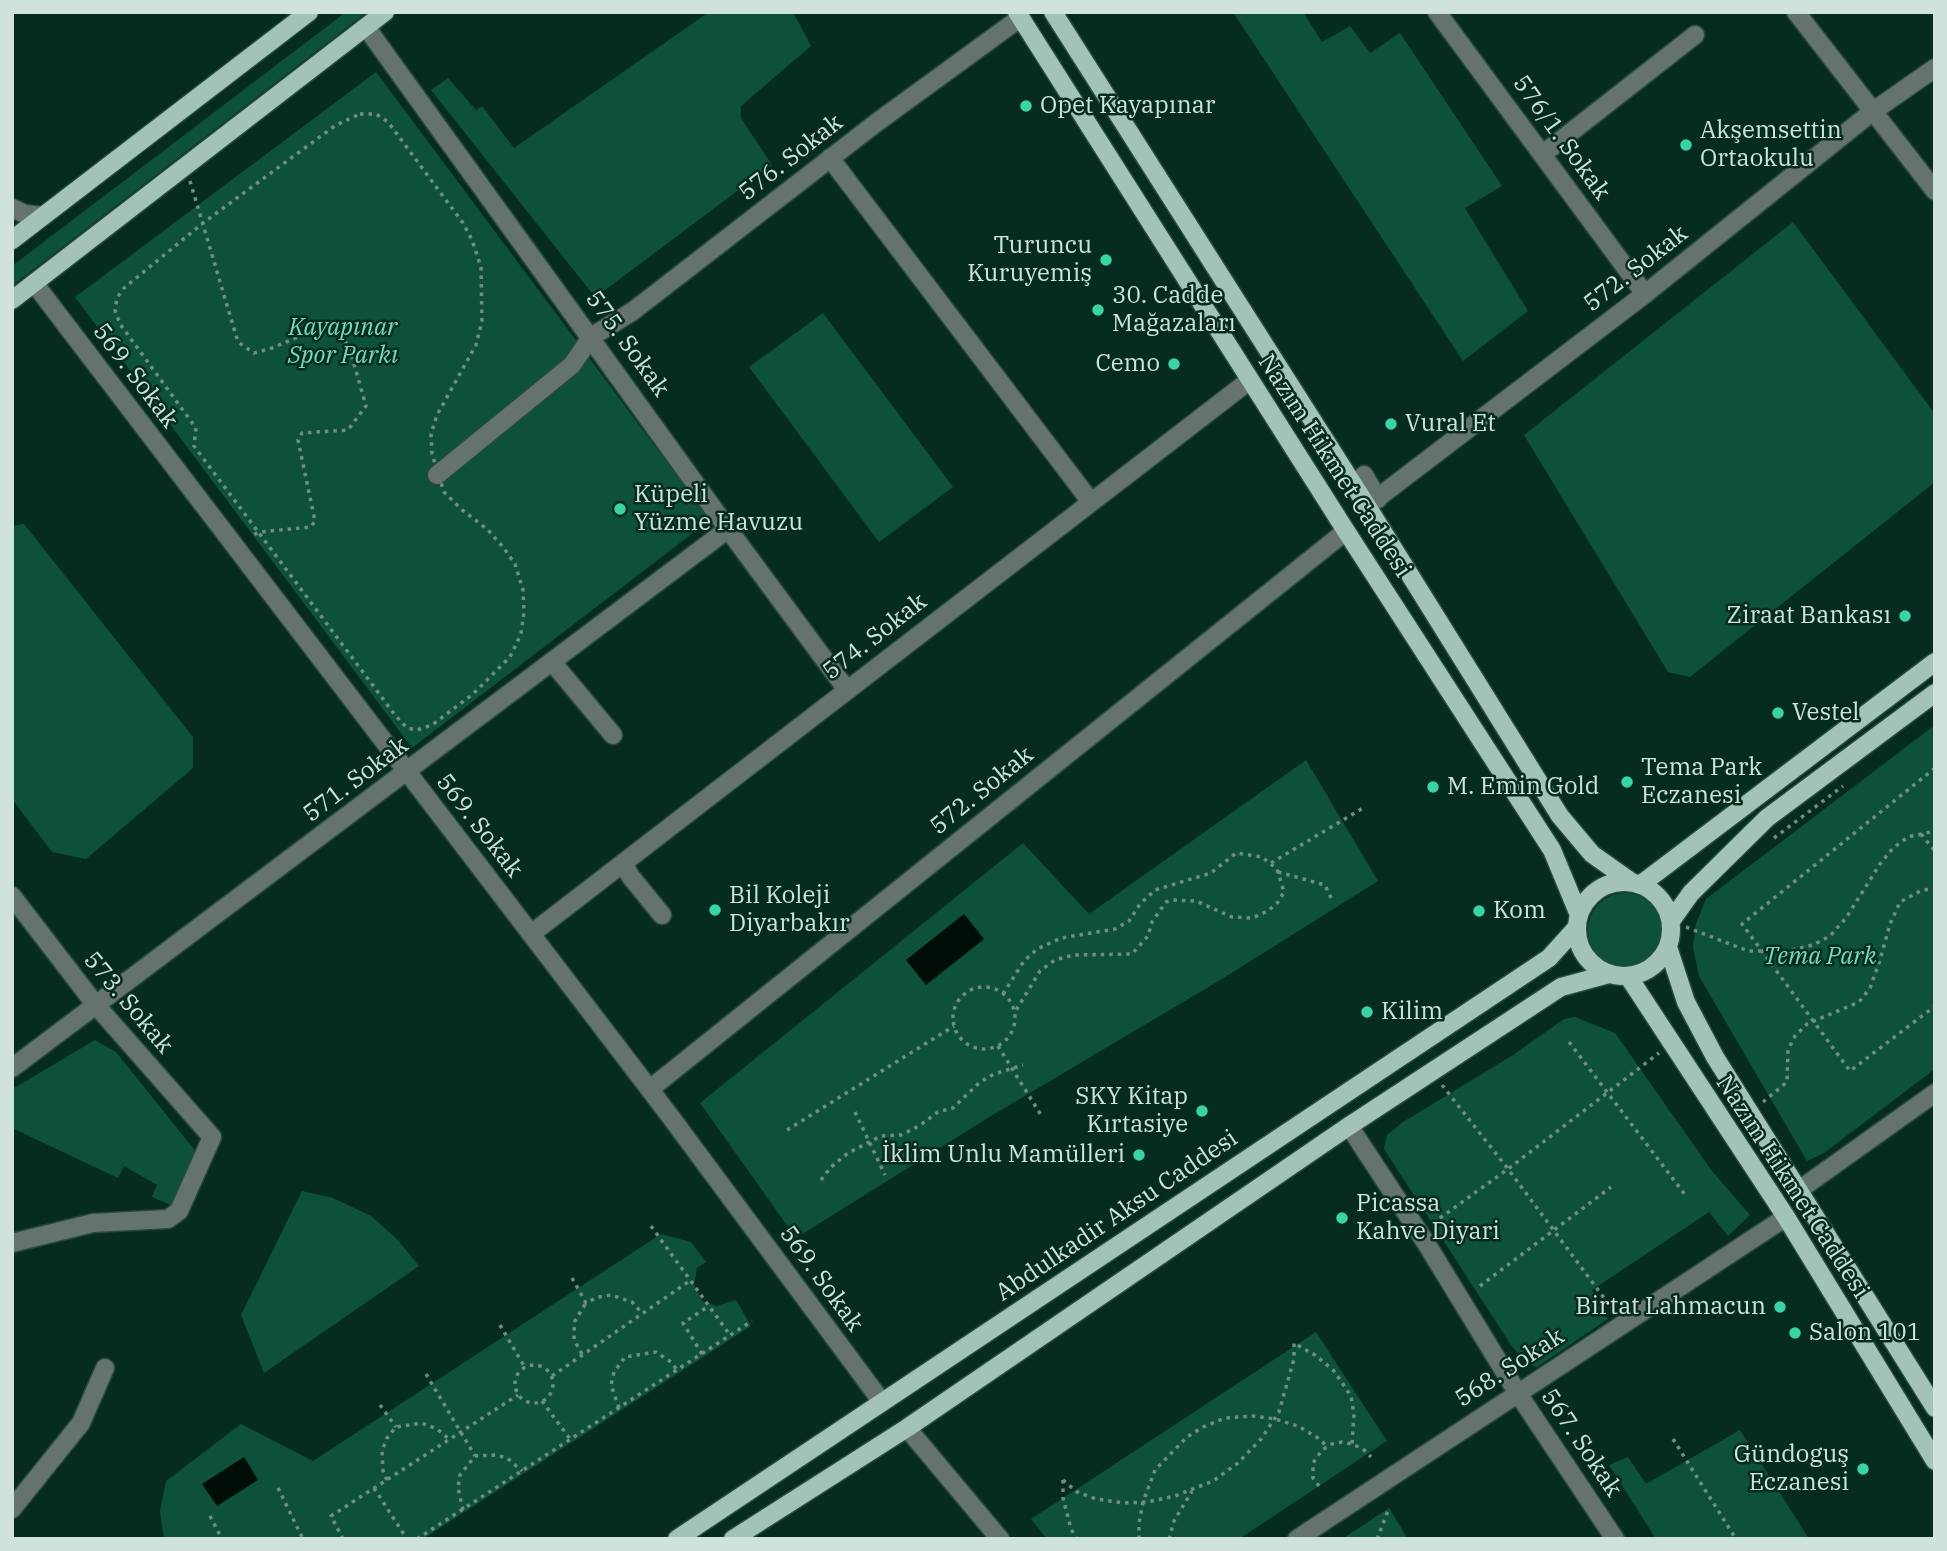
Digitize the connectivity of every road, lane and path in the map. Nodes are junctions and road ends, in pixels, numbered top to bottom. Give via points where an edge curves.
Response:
1 (309, 12) edge
2 (385, 12) edge
3 (1053, 12) edge
4 (1796, 12) edge
5 (1440, 13) edge
6 (1019, 15) edge
7 (366, 27) junction
8 (1695, 35) dead end
9 (1935, 68) edge
10 (1872, 112) junction
11 (1543, 154) junction
12 (830, 158) junction
13 (186, 166) junction
14 (1935, 191) edge
15 (12, 208) edge
16 (43, 216) junction
17 (203, 223) junction
18 (12, 240) edge
19 (34, 283) junction
20 (1645, 294) junction
21 (12, 300) edge
22 (591, 337) junction
23 (1250, 380) junction
24 (437, 475) junction
25 (1364, 475) dead end
26 (1091, 502) junction
27 (1373, 502) junction
28 (729, 529) junction
29 (1346, 531) junction
30 (260, 533) junction
31 (232, 543) junction
32 (1935, 662) edge
33 (553, 663) junction
34 (847, 690) junction
35 (1935, 693) edge
36 (613, 735) dead end
37 (1935, 768) edge
38 (407, 773) junction
39 (1848, 782) dead end
40 (1363, 807) dead end
41 (1935, 831) edge
42 (1921, 834) junction
43 (1773, 839) dead end
44 (1935, 851) edge
45 (623, 863) junction
46 (1271, 863) junction
47 (1278, 872) junction
48 (1637, 884) junction
49 (1935, 889) edge
50 (12, 896) edge
51 (1333, 902) dead end
52 (662, 915) dead end
53 (1679, 920) junction
54 (1578, 921) junction
55 (531, 934) junction
56 (1668, 947) junction
57 (1763, 952) junction
58 (1609, 974) junction
59 (1628, 976) junction
60 (1003, 993) junction
61 (95, 1004) junction
62 (1935, 1006) edge
63 (1015, 1012) junction
64 (1813, 1020) junction
65 (954, 1026) junction
66 (1569, 1042) dead end
67 (1671, 1044) junction
68 (998, 1046) junction
69 (1023, 1065) dead end
70 (12, 1068) edge
71 (1012, 1070) junction
72 (1432, 1072) junction
73 (650, 1089) junction
74 (1935, 1093) edge
75 (1609, 1094) junction
76 (855, 1112) dead end
77 (1749, 1114) junction
78 (1041, 1115) dead end
79 (1349, 1126) junction
80 (787, 1130) dead end
81 (870, 1142) junction
82 (1508, 1169) junction
83 (885, 1175) dead end
84 (821, 1180) dead end
85 (1611, 1187) dead end
86 (1799, 1190) junction
87 (1686, 1196) dead end
88 (1786, 1217) junction
89 (652, 1226) dead end
90 (1554, 1230) junction
91 (1420, 1233) junction
92 (12, 1243) edge
93 (572, 1278) dead end
94 (691, 1280) junction
95 (1480, 1286) dead end
96 (586, 1303) junction
97 (709, 1306) junction
98 (642, 1313) junction
99 (752, 1321) dead end
100 (1624, 1324) junction
101 (500, 1325) dead end
102 (730, 1335) junction
103 (582, 1354) junction
104 (702, 1354) junction
105 (524, 1366) junction
106 (105, 1368) dead end
107 (677, 1370) junction
108 (426, 1374) dead end
109 (552, 1376) junction
110 (1517, 1392) junction
111 (518, 1395) junction
112 (542, 1401) junction
113 (882, 1402) junction
114 (380, 1405) dead end
115 (619, 1408) junction
116 (1935, 1408) edge
117 (1275, 1419) junction
118 (396, 1427) junction
119 (907, 1428) junction
120 (460, 1432) junction
121 (449, 1439) junction
122 (1673, 1439) dead end
123 (570, 1440) junction
124 (1352, 1444) junction
125 (1328, 1447) junction
126 (475, 1456) junction
127 (1371, 1457) dead end
128 (1935, 1461) edge
129 (522, 1471) junction
130 (387, 1480) junction
131 (1319, 1486) dead end
132 (278, 1488) dead end
133 (374, 1488) junction
134 (1193, 1489) junction
135 (1143, 1502) junction
136 (1389, 1508) dead end
137 (12, 1509) edge
138 (463, 1510) junction
139 (210, 1516) dead end
140 (222, 1539) edge
141 (303, 1539) edge
142 (343, 1539) edge
143 (407, 1539) edge
144 (417, 1539) edge
145 (677, 1539) edge
146 (733, 1539) edge
147 (1000, 1539) edge
148 (1077, 1539) edge
149 (1139, 1539) edge
150 (1170, 1539) edge
151 (1297, 1539) edge
152 (1377, 1539) edge
153 (1615, 1539) edge
154 (1736, 1539) edge

1 - 16 main road
2 - 7 main road
3 - 27 main road, Nazım Hikmet Caddesi
4 - 10 street
5 - 11 street, 576/1. Sokak
6 - 12 street, 576. Sokak
6 - 23 main road, Nazım Hikmet Caddesi
7 - 13 main road
7 - 22 street, 575. Sokak
8 - 11 street
9 - 10 street, 572. Sokak
10 - 14 street
10 - 20 street, 572. Sokak
11 - 20 street, 576/1. Sokak
12 - 22 street, 576. Sokak via 633,311
12 - 26 street
13 - 17 path
13 - 19 main road
15 - 16 street
16 - 18 main road
17 - 24 path via 336,125 360,114 376,114 388,122 463,223 481,267 482,321 475,345 431,434
17 - 30 path via 124,288 116,310 120,324 196,428 194,446
17 - 30 path via 238,342 254,353 319,328 339,330 350,350 366,406 348,430 302,433 298,440 315,521 311,527
19 - 21 main road
19 - 31 street, 569. Sokak
20 - 27 street, 572. Sokak
22 - 24 street via 572,365
22 - 28 street, 575. Sokak
23 - 26 street, 574. Sokak
23 - 29 main road, Nazım Hikmet Caddesi
24 - 30 path via 444,492 488,530 515,564 524,612 521,634 510,657 463,701 432,725 417,730 407,728 395,715
25 - 27 street
26 - 34 street, 574. Sokak
27 - 48 main road, Nazım Hikmet Caddesi via 1560,816 1592,854
28 - 33 street, 571. Sokak
28 - 34 street, 575. Sokak
29 - 54 main road, Nazım Hikmet Caddesi via 1552,850
29 - 73 street, 572. Sokak
30 - 31 path
31 - 38 street, 569. Sokak
32 - 48 main road
33 - 36 street
33 - 38 street, 571. Sokak
34 - 45 street, 574. Sokak
35 - 53 main road via 1767,818 1691,893
37 - 57 path via 1742,924
38 - 55 street, 569. Sokak
38 - 61 street, 571. Sokak
39 - 43 path
40 - 46 path
41 - 42 path
42 - 44 path
42 - 57 path via 1893,848 1830,936 1813,945
45 - 52 street
45 - 55 street, 574. Sokak
46 - 47 path
46 - 60 path via 1236,853 1211,873 1155,890 1129,921 1115,929 1061,938 1037,949
47 - 51 path via 1325,885
47 - 63 path via 1284,892 1268,911 1252,918 1232,917 1196,901 1166,902 1148,936 1132,954 1073,954 1055,960 1040,971
48 - 53 main road via 1655,893
48 - 54 main road via 1619,882 1594,892
49 - 64 path via 1900,902 1870,988 1859,1002
50 - 61 street, 573. Sokak
53 - 56 main road
53 - 57 path via 1729,945
54 - 58 main road via 1585,956
54 - 113 main road, Abdulkadir Aksu Caddesi via 1549,958
55 - 73 street, 569. Sokak
56 - 59 main road via 1659,962
56 - 77 main road, Nazım Hikmet Caddesi via 1686,1002
57 - 64 path
58 - 59 main road
58 - 72 main road via 1561,987
59 - 67 main road, Nazım Hikmet Caddesi
60 - 63 path
60 - 65 path via 990,987 970,991 956,1005
61 - 70 street, 571. Sokak
61 - 92 street, 573. Sokak via 212,1137 179,1211 168,1220 93,1223
62 - 64 path via 1850,1071
63 - 68 path via 1015,1027
64 - 77 path via 1795,1036 1788,1050 1787,1082
65 - 68 path via 974,1048
65 - 80 path
66 - 75 path
67 - 75 path
67 - 88 main road, Nazım Hikmet Caddesi
68 - 71 path
69 - 71 path
71 - 78 path
71 - 81 path via 980,1082 953,1108 938,1111 919,1126
72 - 79 main road
72 - 82 path
73 - 113 street, 569. Sokak
74 - 86 street
75 - 82 path
75 - 87 path
76 - 81 path
77 - 86 main road, Nazım Hikmet Caddesi
79 - 91 street, 567. Sokak
79 - 119 main road
81 - 83 path
81 - 84 path via 848,1153
82 - 90 path
82 - 91 path
85 - 90 path
86 - 116 main road, Nazım Hikmet Caddesi
88 - 100 street, 568. Sokak
88 - 128 main road, Nazım Hikmet Caddesi
89 - 94 path
90 - 95 path
90 - 100 path
91 - 110 street, 567. Sokak
93 - 96 path
94 - 97 path
94 - 98 path
96 - 98 path via 611,1295 632,1302
96 - 103 path via 574,1331
97 - 102 path
97 - 104 path via 683,1324
98 - 103 path
99 - 102 path
100 - 110 street, 568. Sokak
101 - 105 path
102 - 104 path
103 - 109 path
104 - 107 path
105 - 109 path via 537,1364
105 - 111 path via 515,1376
106 - 137 street via 81,1423
107 - 115 path
107 - 115 path via 656,1352 625,1357 611,1385
108 - 120 path
109 - 112 path via 553,1388
110 - 151 street, 568. Sokak
110 - 153 street, 567. Sokak
111 - 112 path via 528,1402
111 - 120 path
112 - 123 path
113 - 145 main road, Abdulkadir Aksu Caddesi
114 - 118 path
115 - 123 path
117 - 124 path via 1294,1343 1334,1371 1351,1396
117 - 125 path via 1298,1426
117 - 134 path via 1238,1463
117 - 135 path via 1225,1418 1187,1437 1154,1470
118 - 121 path via 422,1423
118 - 130 path via 382,1451
119 - 146 main road
119 - 147 street
120 - 121 path
120 - 126 path
121 - 130 path
122 - 154 path
123 - 129 path
124 - 125 path
124 - 127 path
125 - 131 path via 1313,1463
126 - 129 path via 507,1458
126 - 138 path via 460,1475
129 - 138 path
130 - 133 path
132 - 141 path
133 - 142 path via 331,1516
133 - 143 path
134 - 135 path
134 - 150 path via 1174,1521
135 - 148 path via 1096,1499 1063,1480 1063,1498
135 - 149 path
136 - 152 path
138 - 144 path
139 - 140 path

